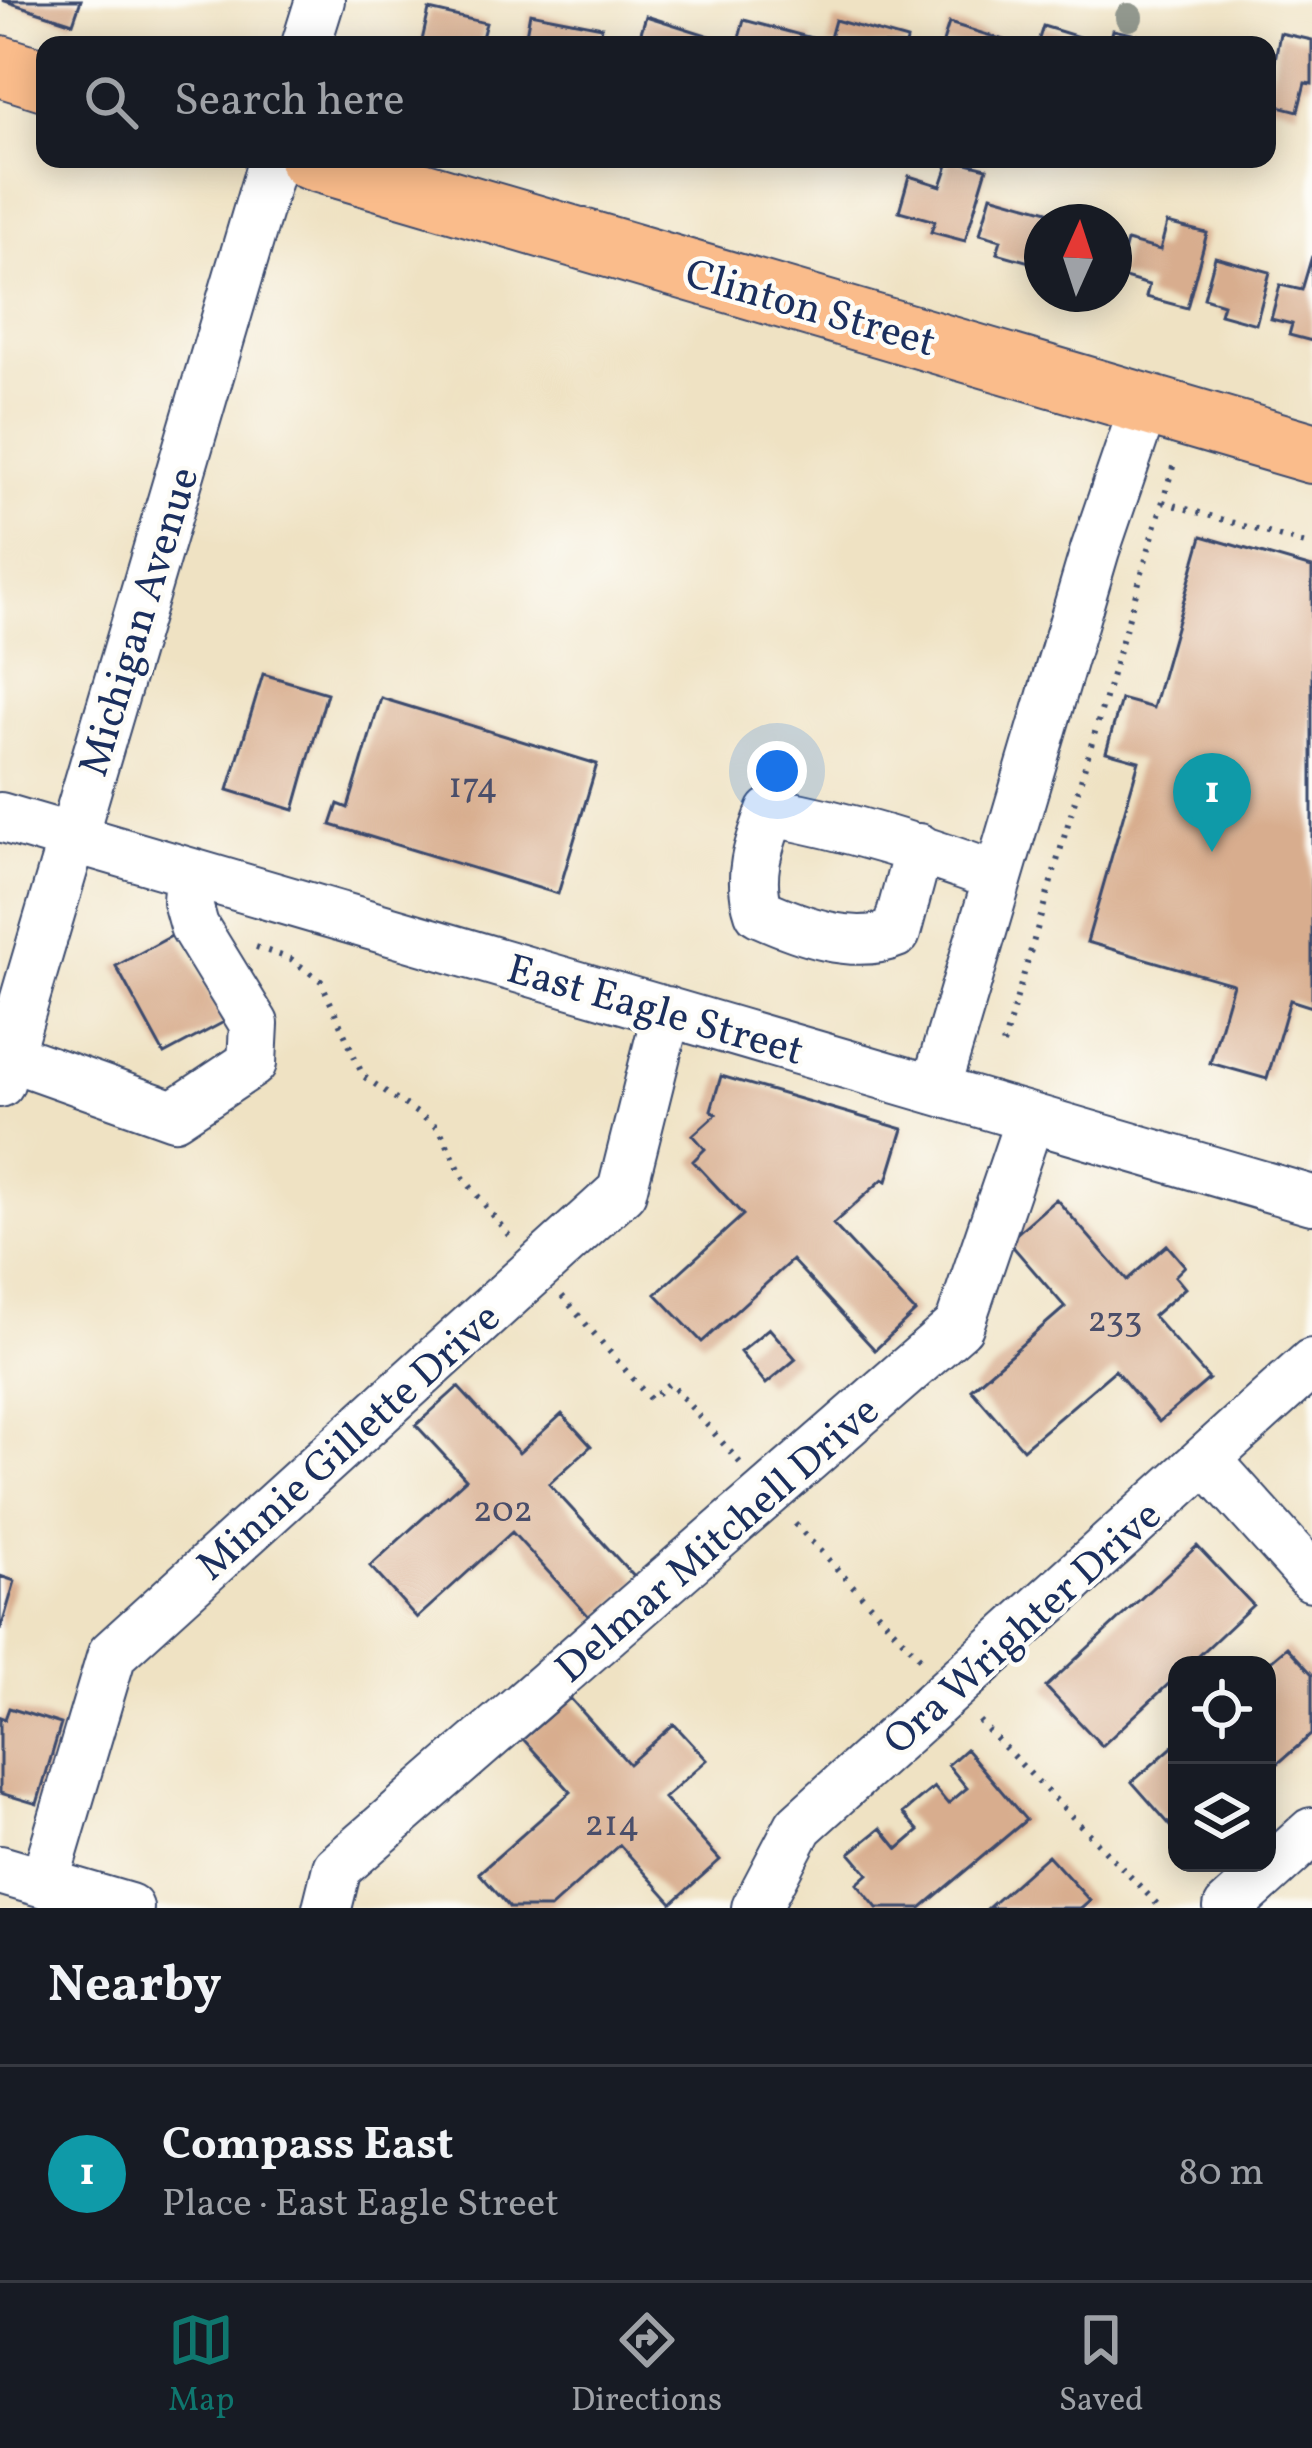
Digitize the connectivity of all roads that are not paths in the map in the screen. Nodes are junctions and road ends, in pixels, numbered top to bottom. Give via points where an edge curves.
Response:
1 (320, 0) edge
2 (310, 36) edge
3 (0, 66) edge
4 (36, 77) edge
5 (270, 168) edge
6 (338, 168) edge
7 (1162, 425) junction
8 (1312, 453) edge
9 (0, 818) edge
10 (73, 839) junction
11 (919, 848) dead end
12 (189, 873) junction
13 (998, 877) junction
14 (667, 1011) junction
15 (4, 1070) edge
16 (935, 1090) junction
17 (1030, 1118) junction
18 (1312, 1200) edge
19 (1312, 1363) edge
20 (1206, 1459) junction
21 (1312, 1577) edge
22 (1312, 1832) edge
23 (22, 1876) edge
24 (129, 1908) edge
25 (327, 1908) edge
26 (756, 1908) edge
27 (1228, 1908) edge

1 - 2 street
3 - 4 main road
5 - 10 street, Michigan Avenue
6 - 7 main road, Clinton Street
7 - 8 main road, Clinton Street
7 - 13 street
9 - 10 street, East Eagle Street
10 - 12 street, East Eagle Street
10 - 15 street, Michigan Avenue
11 - 13 street
12 - 14 street, East Eagle Street
12 - 15 street via 194,926 254,1024 253,1063 174,1115
13 - 16 street
14 - 16 street, East Eagle Street
14 - 23 street, Minnie Gillette Drive via 622,1191 112,1654
16 - 17 street, East Eagle Street
17 - 18 street, East Eagle Street
17 - 25 street, Delmar Mitchell Drive via 959,1326 337,1868
19 - 20 street, Ora Wrighter Drive
20 - 21 street
20 - 26 street, Ora Wrighter Drive via 799,1826
22 - 27 street
23 - 24 street

